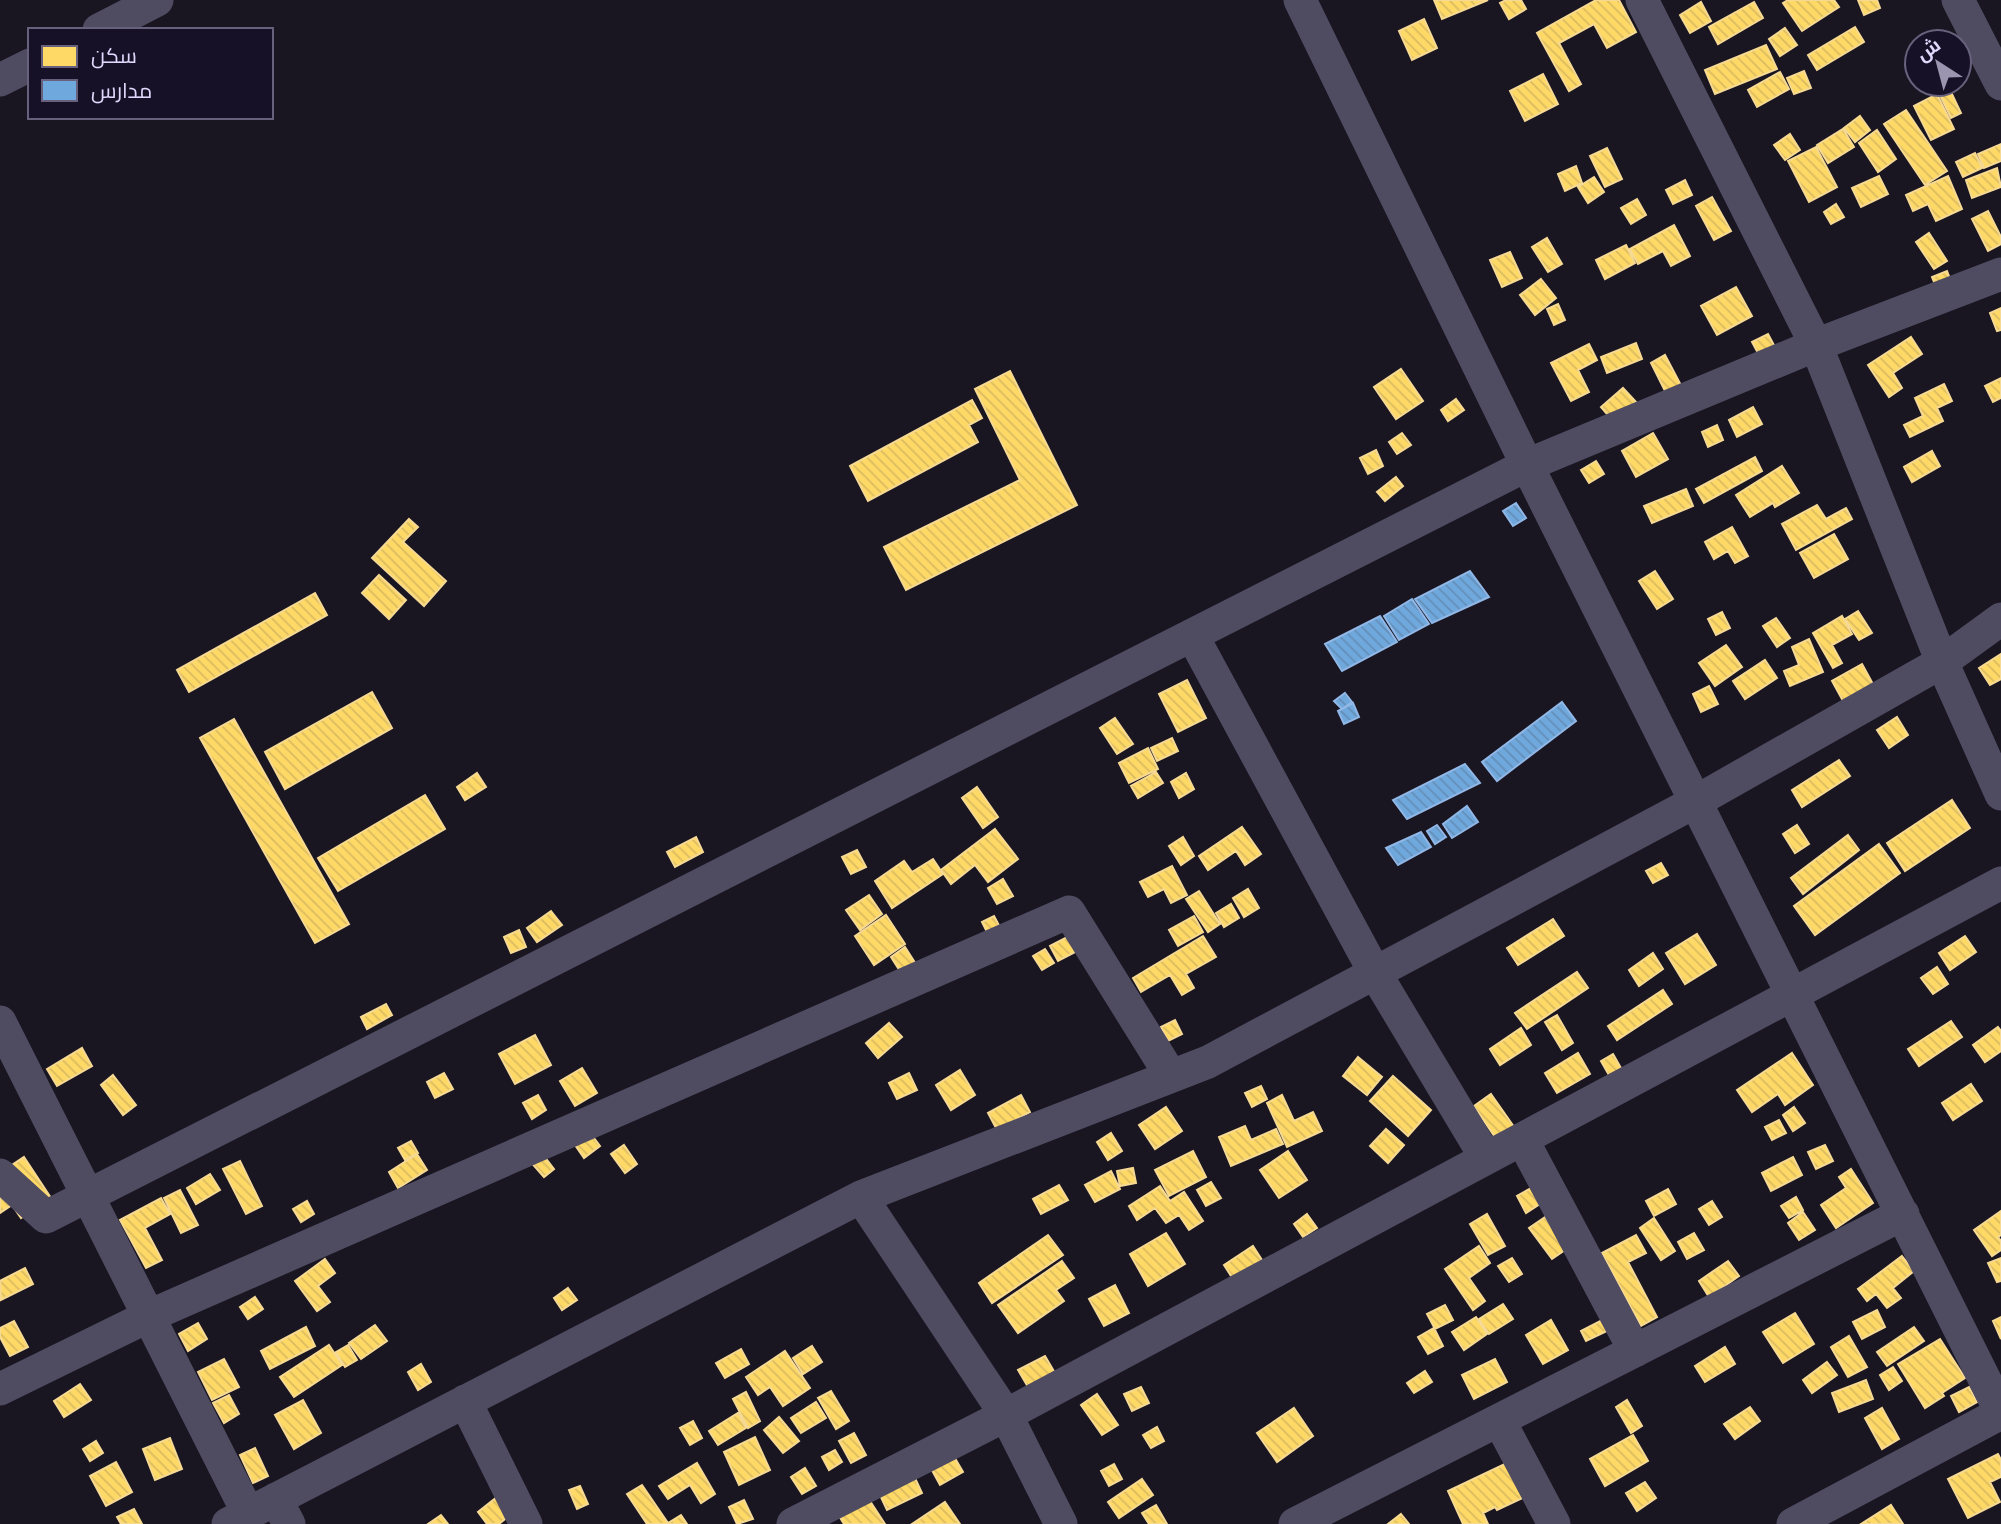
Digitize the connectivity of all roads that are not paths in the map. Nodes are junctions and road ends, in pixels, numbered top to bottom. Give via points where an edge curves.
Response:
1 (157, 0) edge
2 (1300, 0) edge
3 (1642, 0) edge
4 (1958, 0) edge
5 (103, 28) edge
6 (28, 66) edge
7 (0, 80) edge
8 (2001, 84) edge
9 (2001, 274) edge
10 (1816, 345) junction
11 (1527, 465) junction
12 (2001, 619) edge
13 (1192, 635) junction
14 (1942, 662) junction
15 (2001, 794) edge
16 (1695, 802) junction
17 (2001, 883) edge
18 (1375, 973) junction
19 (1793, 994) junction
20 (0, 1022) edge
21 (1171, 1076) junction
22 (1522, 1139) junction
23 (1486, 1158) junction
24 (0, 1175) edge
25 (88, 1196) junction
26 (861, 1197) junction
27 (1903, 1214) junction
28 (149, 1316) junction
29 (1635, 1351) junction
30 (0, 1389) edge
31 (465, 1401) junction
32 (2001, 1412) edge
33 (1006, 1415) junction
34 (1499, 1420) junction
35 (260, 1515) edge
36 (526, 1524) edge
37 (793, 1524) edge
38 (1061, 1524) edge
39 (1295, 1524) edge
40 (1554, 1524) edge
41 (1793, 1524) edge

1 - 5 street
2 - 11 street
3 - 10 street
4 - 8 street
6 - 7 street
9 - 10 street
10 - 11 street
10 - 14 street
11 - 13 street
11 - 16 street
12 - 14 street
13 - 18 street
13 - 25 street
14 - 15 street
14 - 16 street
16 - 18 street
16 - 19 street
17 - 19 street
18 - 21 street via 1208,1062
18 - 23 street
19 - 22 street
19 - 27 street
20 - 25 street
21 - 26 street
21 - 28 street via 1069,912
22 - 23 street
22 - 29 street
23 - 33 street
24 - 25 street via 46,1217
25 - 28 street
26 - 31 street
26 - 33 street
27 - 29 street
27 - 32 street
28 - 30 street
28 - 35 street
29 - 34 street
31 - 35 street
31 - 36 street
32 - 41 street
33 - 37 street
33 - 38 street
34 - 39 street
34 - 40 street

